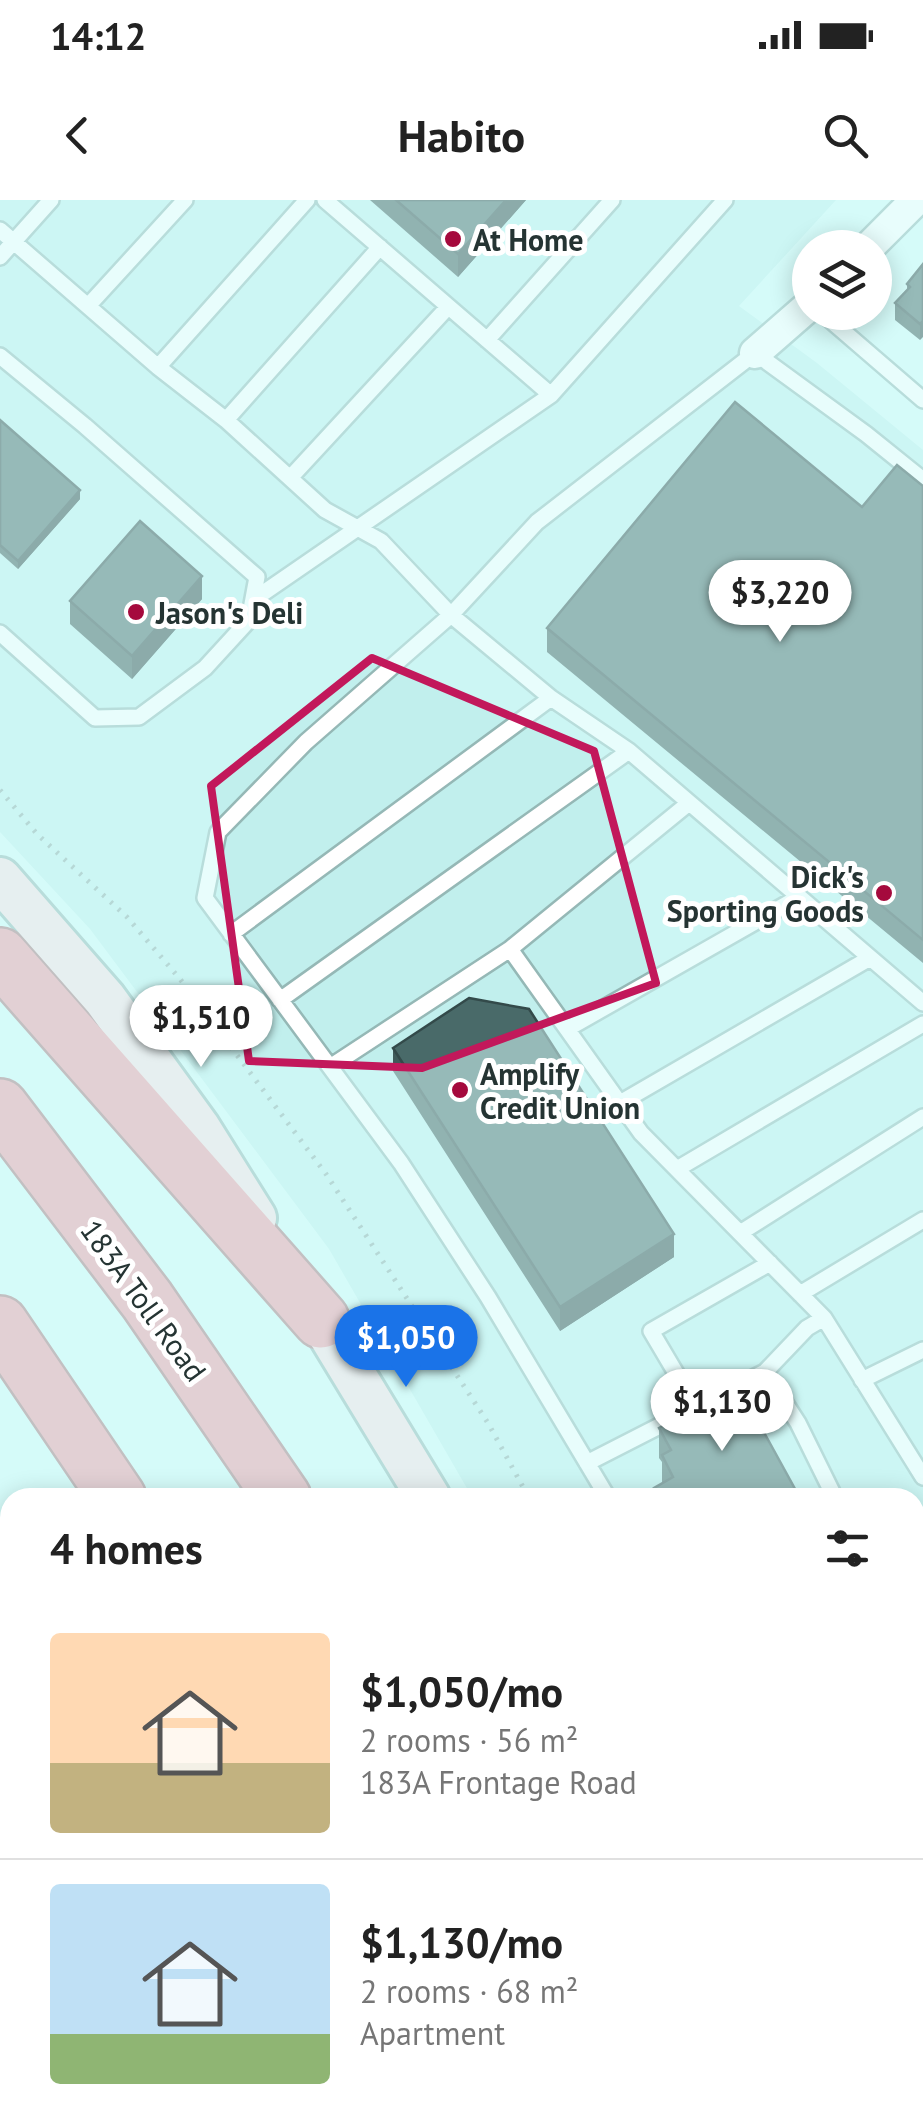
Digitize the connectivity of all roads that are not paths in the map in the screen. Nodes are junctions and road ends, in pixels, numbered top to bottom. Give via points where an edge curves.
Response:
1 (50, 200) edge
2 (185, 200) edge
3 (307, 200) edge
4 (325, 200) edge
5 (612, 200) edge
6 (724, 200) edge
7 (916, 200) edge
8 (0, 230) edge
9 (886, 230) edge
10 (13, 242) junction
11 (380, 247) junction
12 (0, 257) edge
13 (88, 306) junction
14 (448, 307) junction
15 (792, 320) edge
16 (842, 330) edge
17 (486, 340) junction
18 (754, 353) junction
19 (0, 356) edge
20 (158, 367) junction
21 (551, 396) junction
22 (923, 400) edge
23 (226, 420) junction
24 (290, 478) junction
25 (923, 480) edge
26 (358, 528) junction
27 (253, 600) junction
28 (451, 616) junction
29 (0, 633) edge
30 (551, 698) junction
31 (629, 751) junction
32 (689, 803) junction
33 (0, 880) edge
34 (799, 897) junction
35 (231, 934) junction
36 (510, 949) junction
37 (0, 956) edge
38 (870, 958) junction
39 (280, 1000) junction
40 (923, 1004) edge
41 (923, 1024) edge
42 (567, 1029) junction
43 (330, 1067) junction
44 (620, 1103) junction
45 (0, 1107) edge
46 (923, 1118) edge
47 (677, 1169) junction
48 (923, 1220) edge
49 (740, 1233) junction
50 (770, 1263) junction
51 (800, 1294) junction
52 (824, 1318) junction
53 (321, 1320) junction
54 (0, 1324) edge
55 (923, 1350) edge
56 (765, 1372) junction
57 (862, 1380) junction
58 (696, 1407) junction
59 (923, 1444) edge
60 (907, 1451) junction
61 (588, 1463) junction
62 (923, 1477) edge
63 (111, 1488) edge
64 (276, 1488) edge
65 (423, 1488) edge
66 (602, 1488) edge
67 (830, 1488) edge

1 - 10 lane
2 - 13 lane
3 - 20 lane
4 - 11 lane
5 - 17 lane
6 - 21 lane
7 - 9 street
8 - 10 lane
10 - 12 lane
10 - 13 lane
11 - 14 lane
11 - 23 lane
13 - 20 lane
14 - 17 lane
14 - 24 lane
15 - 18 street
16 - 22 lane
17 - 21 lane
18 - 25 lane
18 - 28 lane via 537,522
19 - 27 lane via 257,577
20 - 23 lane
21 - 26 lane
23 - 24 lane
24 - 26 lane via 325,510
26 - 27 lane
26 - 28 lane via 382,542
27 - 29 lane via 250,620 205,668 139,717 95,718
28 - 30 lane
28 - 35 lane via 306,742 218,832 205,898
30 - 31 lane
30 - 35 lane
31 - 32 lane
31 - 39 lane
32 - 34 lane
32 - 36 lane
33 - 53 main road via 105,999 198,1127
34 - 38 lane
34 - 42 lane
35 - 39 lane
36 - 42 lane
36 - 43 lane
37 - 53 highway
38 - 40 lane
38 - 44 lane
39 - 43 lane
41 - 47 lane
42 - 44 lane
43 - 61 lane via 402,1163
44 - 47 lane
45 - 64 highway, 183A Toll Road via 147,1300
46 - 49 lane
47 - 49 lane
48 - 51 lane
49 - 50 lane
50 - 51 lane
50 - 58 lane via 652,1332
51 - 52 lane
52 - 56 lane
52 - 57 lane
53 - 65 main road
54 - 63 highway
55 - 57 lane
56 - 58 lane
56 - 67 lane
57 - 60 lane
58 - 61 lane
59 - 60 lane
60 - 62 lane
61 - 66 lane

